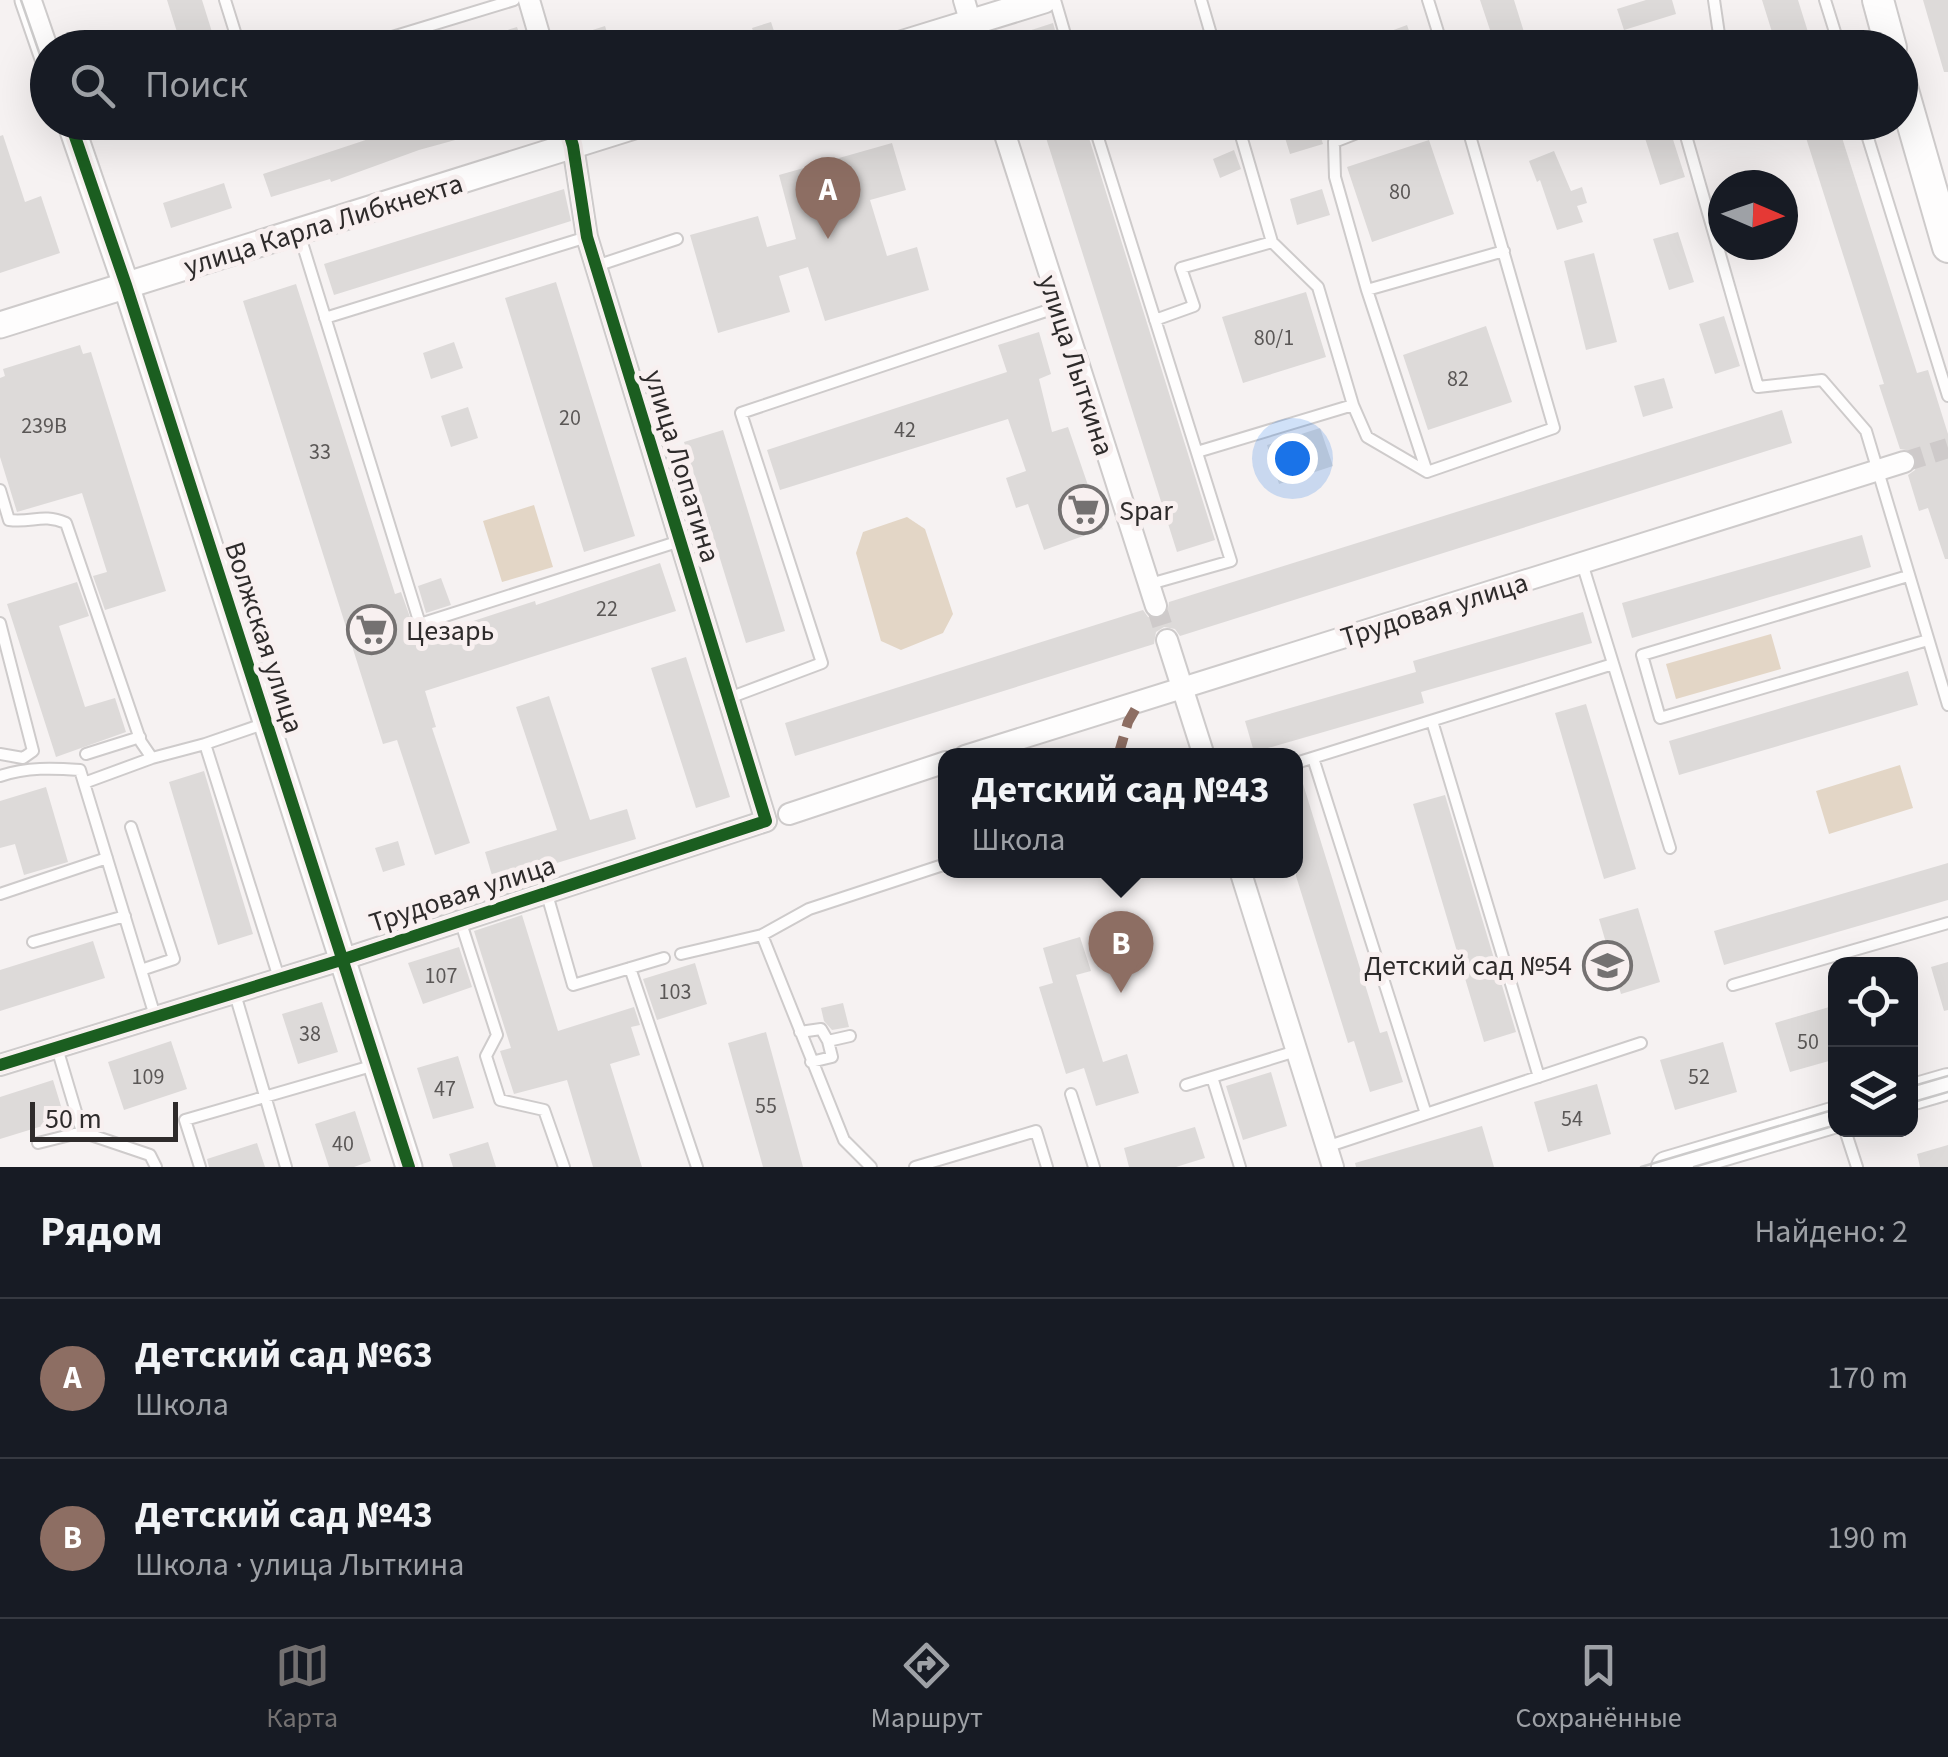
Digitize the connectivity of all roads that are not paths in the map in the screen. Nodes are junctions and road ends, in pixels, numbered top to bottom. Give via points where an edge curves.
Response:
1 (28, 0) edge
2 (225, 0) edge
3 (514, 0) edge
4 (529, 0) edge
5 (1044, 0) edge
6 (1054, 0) edge
7 (1201, 0) edge
8 (1428, 0) edge
9 (1714, 0) edge
10 (1825, 0) edge
11 (1878, 0) edge
12 (967, 11) edge
13 (38, 30) edge
14 (234, 30) edge
15 (415, 30) edge
16 (538, 30) edge
17 (926, 30) edge
18 (1064, 30) edge
19 (1210, 30) edge
20 (1437, 30) edge
21 (1719, 30) edge
22 (1834, 30) edge
23 (1886, 30) edge
24 (76, 140) edge
25 (552, 140) edge
26 (570, 140) edge
27 (1007, 140) edge
28 (1099, 140) edge
29 (1242, 140) edge
30 (1339, 140) edge
31 (1471, 140) edge
32 (1687, 140) edge
33 (1869, 140) edge
34 (1917, 140) edge
35 (299, 232) junction
36 (587, 238) junction
37 (677, 239) dead end
38 (1272, 242) junction
39 (1948, 247) edge
40 (1504, 251) junction
41 (596, 266) junction
42 (126, 285) junction
43 (1367, 290) junction
44 (1058, 307) junction
45 (325, 318) junction
46 (1155, 320) junction
47 (0, 324) edge
48 (1948, 396) edge
49 (1353, 405) junction
50 (1197, 452) junction
51 (1904, 462) tunnel mouth
52 (1875, 470) junction
53 (1427, 472) junction
54 (0, 490) edge
55 (680, 541) junction
56 (1582, 562) junction
57 (1908, 576) junction
58 (1149, 584) junction
59 (1156, 606) tunnel mouth
60 (0, 623) edge
61 (1167, 640) tunnel mouth
62 (1928, 640) junction
63 (1613, 664) junction
64 (1182, 688) junction
65 (729, 698) junction
66 (1948, 706) edge
67 (1432, 720) junction
68 (266, 723) junction
69 (140, 737) junction
70 (205, 744) junction
71 (991, 748) edge
72 (1201, 748) edge
73 (0, 754) edge
74 (86, 754) dead end
75 (152, 758) junction
76 (1313, 758) junction
77 (1303, 762) edge
78 (938, 769) edge
79 (0, 776) edge
80 (84, 782) junction
81 (790, 814) dead end
82 (766, 821) joint
83 (132, 827) dead end
84 (1670, 848) dead end
85 (107, 858) junction
86 (938, 867) edge
87 (1242, 878) edge
88 (546, 891) junction
89 (0, 894) edge
90 (125, 916) junction
91 (459, 919) junction
92 (1948, 923) edge
93 (762, 936) junction
94 (33, 942) dead end
95 (680, 954) dead end
96 (664, 958) dead end
97 (341, 960) junction
98 (630, 968) junction
99 (141, 970) junction
100 (280, 979) junction
101 (1732, 985) dead end
102 (234, 993) junction
103 (155, 1017) junction
104 (800, 1032) junction
105 (850, 1036) dead end
106 (828, 1041) junction
107 (1641, 1043) dead end
108 (56, 1047) junction
109 (1296, 1051) junction
110 (811, 1062) junction
111 (0, 1064) edge
112 (376, 1064) junction
113 (1212, 1077) junction
114 (1538, 1077) junction
115 (1948, 1084) edge
116 (1186, 1085) dead end
117 (1918, 1093) edge
118 (1071, 1094) dead end
119 (265, 1098) junction
120 (1426, 1114) junction
121 (1828, 1119) edge
122 (82, 1132) junction
123 (1847, 1137) edge
124 (38, 1143) dead end
125 (1330, 1157) edge
126 (156, 1167) edge
127 (200, 1167) edge
128 (286, 1167) edge
129 (410, 1167) edge
130 (564, 1167) edge
131 (696, 1167) edge
132 (871, 1167) edge
133 (915, 1167) edge
134 (1047, 1167) edge
135 (1094, 1167) edge
136 (1240, 1167) edge
137 (1667, 1167) edge
138 (1857, 1167) edge

1 - 13 street
2 - 14 lane
3 - 15 lane
4 - 16 street
5 - 12 street
6 - 18 lane
7 - 19 lane
8 - 20 lane
9 - 21 lane
10 - 22 lane
11 - 23 main road
12 - 17 street
24 - 42 street, Волжская улица
25 - 35 street, улица Карла Либкнехта
26 - 36 street, улица Лопатина
27 - 44 street, улица Лыткина
28 - 46 lane
29 - 38 lane
30 - 43 lane via 1335,177
31 - 40 lane
32 - 52 lane via 1758,387 1822,380 1866,432
33 - 48 lane
34 - 39 main road
35 - 42 street, улица Карла Либкнехта
35 - 45 lane
36 - 41 street, улица Лопатина
36 - 45 lane
37 - 41 lane
38 - 46 lane via 1182,268 1194,306
38 - 49 lane via 1318,287
40 - 43 lane
40 - 53 lane via 1554,428
41 - 55 street, улица Лопатина
42 - 47 street, улица Карла Либкнехта
42 - 68 street, Волжская улица
43 - 53 lane
44 - 58 street, улица Лыткина
44 - 65 lane via 741,413 822,663
45 - 55 lane via 420,624
46 - 50 lane
49 - 50 lane
49 - 53 lane via 1367,437
50 - 58 lane via 1231,560
51 - 52 street, Трудовая улица
52 - 56 street, Трудовая улица
52 - 57 lane
54 - 69 lane via 9,520 49,516 66,524
55 - 65 street, улица Лопатина
56 - 63 lane
56 - 64 street, Трудовая улица
57 - 62 lane
57 - 62 lane via 1642,655 1660,718
58 - 59 street, улица Лыткина
60 - 73 lane via 33,752 22,758
61 - 64 street
62 - 66 lane
63 - 67 lane
63 - 84 lane
64 - 71 street, Трудовая улица
64 - 72 street
65 - 82 street, улица Лопатина
67 - 76 lane
67 - 114 lane
68 - 70 lane
68 - 97 street, Волжская улица
69 - 74 lane
69 - 75 lane
70 - 75 lane
70 - 100 lane
75 - 80 lane
76 - 77 lane
76 - 120 lane
78 - 81 street
79 - 80 lane via 80,770
80 - 85 lane
82 - 88 street, Трудовая улица
83 - 99 lane via 174,959
85 - 89 lane
85 - 90 lane
86 - 93 lane via 809,909
87 - 109 street
88 - 91 street, Трудовая улица
88 - 98 lane via 574,985
90 - 94 lane
90 - 99 lane
91 - 97 street, Трудовая улица
91 - 130 lane via 497,1035 486,1056 500,1100 544,1110
92 - 101 lane
93 - 95 lane
93 - 104 lane
96 - 98 lane
97 - 100 street, Трудовая улица
97 - 112 street, Волжская улица
98 - 131 lane
99 - 103 lane
100 - 102 street, Трудовая улица
102 - 103 street, Трудовая улица
102 - 119 lane
103 - 108 street, Трудовая улица
104 - 106 lane via 821,1028
104 - 110 lane
105 - 106 lane
106 - 110 lane via 832,1057
107 - 114 lane
108 - 111 street, Трудовая улица
108 - 122 lane
109 - 113 lane
109 - 125 street
110 - 132 lane via 844,1140
112 - 119 lane
112 - 129 street, Волжская улица
113 - 116 lane
113 - 136 lane
114 - 120 lane
115 - 117 main road
118 - 135 lane
119 - 127 lane via 185,1120
119 - 128 lane
120 - 125 lane
121 - 137 main road
122 - 124 lane
122 - 126 lane via 150,1155
123 - 138 lane
133 - 134 lane via 1036,1132

